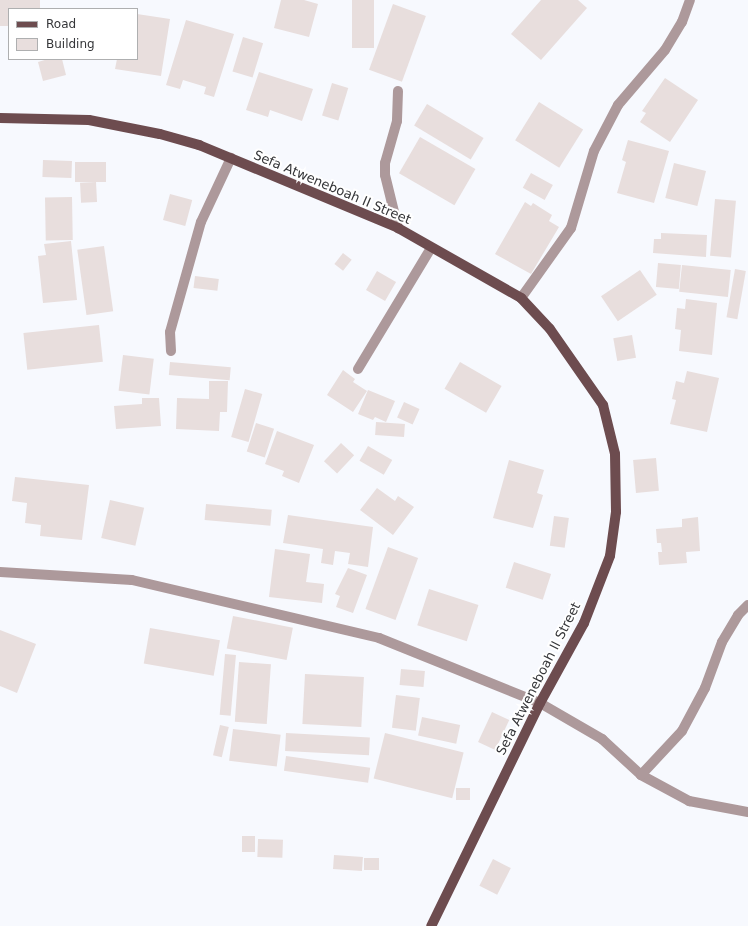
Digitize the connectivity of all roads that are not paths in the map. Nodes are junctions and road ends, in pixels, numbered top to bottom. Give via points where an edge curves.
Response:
1 (690, 0) edge
2 (398, 91) dead end
3 (0, 118) edge
4 (231, 158) junction
5 (398, 228) junction
6 (430, 248) junction
7 (521, 298) junction
8 (171, 351) dead end
9 (358, 369) dead end
10 (0, 572) edge
11 (748, 605) edge
12 (540, 703) junction
13 (641, 775) junction
14 (748, 812) edge
15 (431, 926) edge

1 - 7 street via 682,22 665,50 618,105 594,151 571,228
2 - 5 street via 397,121 385,163 385,175
3 - 4 main road, Sefa Atweneboah II Street via 90,120 130,127 199,145
4 - 5 main road, Sefa Atweneboah II Street
4 - 8 street via 201,222 170,332
5 - 6 main road, Sefa Atweneboah II Street
6 - 7 main road, Sefa Atweneboah II Street
6 - 9 street
7 - 12 main road, Sefa Atweneboah II Street via 550,329 603,405 615,454 616,512 610,556 584,623
10 - 12 street via 132,580 379,638
11 - 13 street via 738,615 722,642 704,688 682,731
12 - 13 street via 602,739
12 - 15 main road, Sefa Atweneboah II Street
13 - 14 street via 689,801

